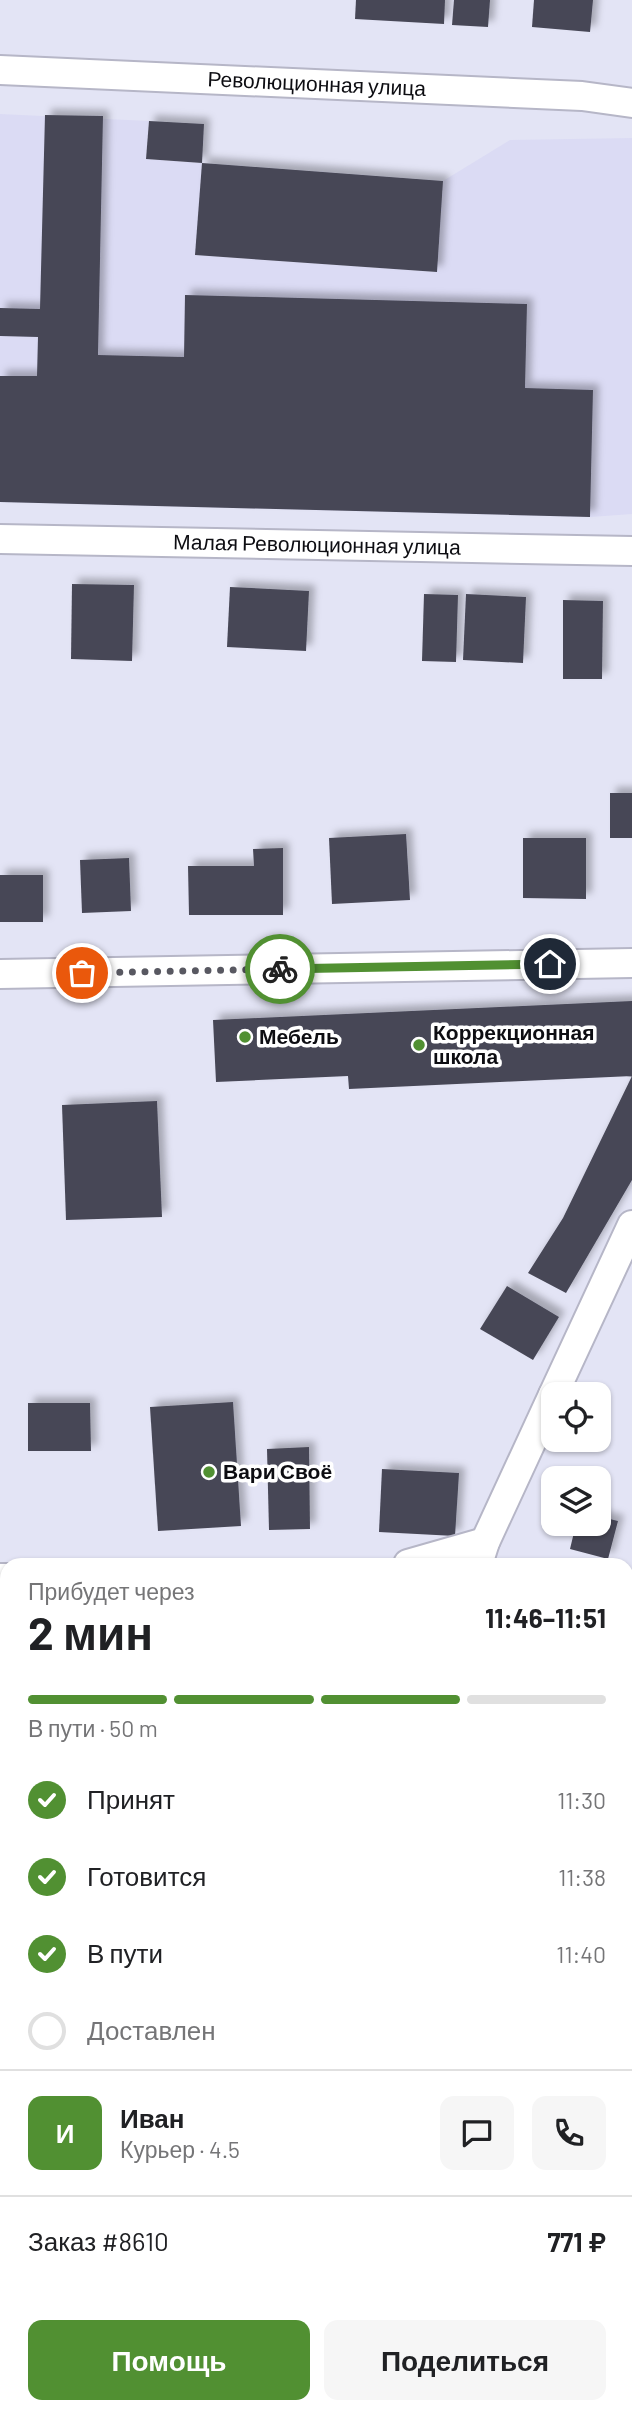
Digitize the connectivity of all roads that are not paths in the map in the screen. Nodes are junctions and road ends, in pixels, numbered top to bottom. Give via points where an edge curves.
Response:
1 (0, 70) edge
2 (632, 103) edge
3 (0, 539) edge
4 (632, 551) edge
5 (632, 963) edge
6 (0, 974) edge
7 (632, 1225) edge
8 (559, 1382) edge
9 (541, 1422) edge
10 (482, 1553) edge
11 (448, 1558) edge

1 - 2 street, Революционная улица via 582,96
3 - 4 street, Малая Революционная улица
5 - 6 street
7 - 8 street
9 - 10 street
10 - 11 street

